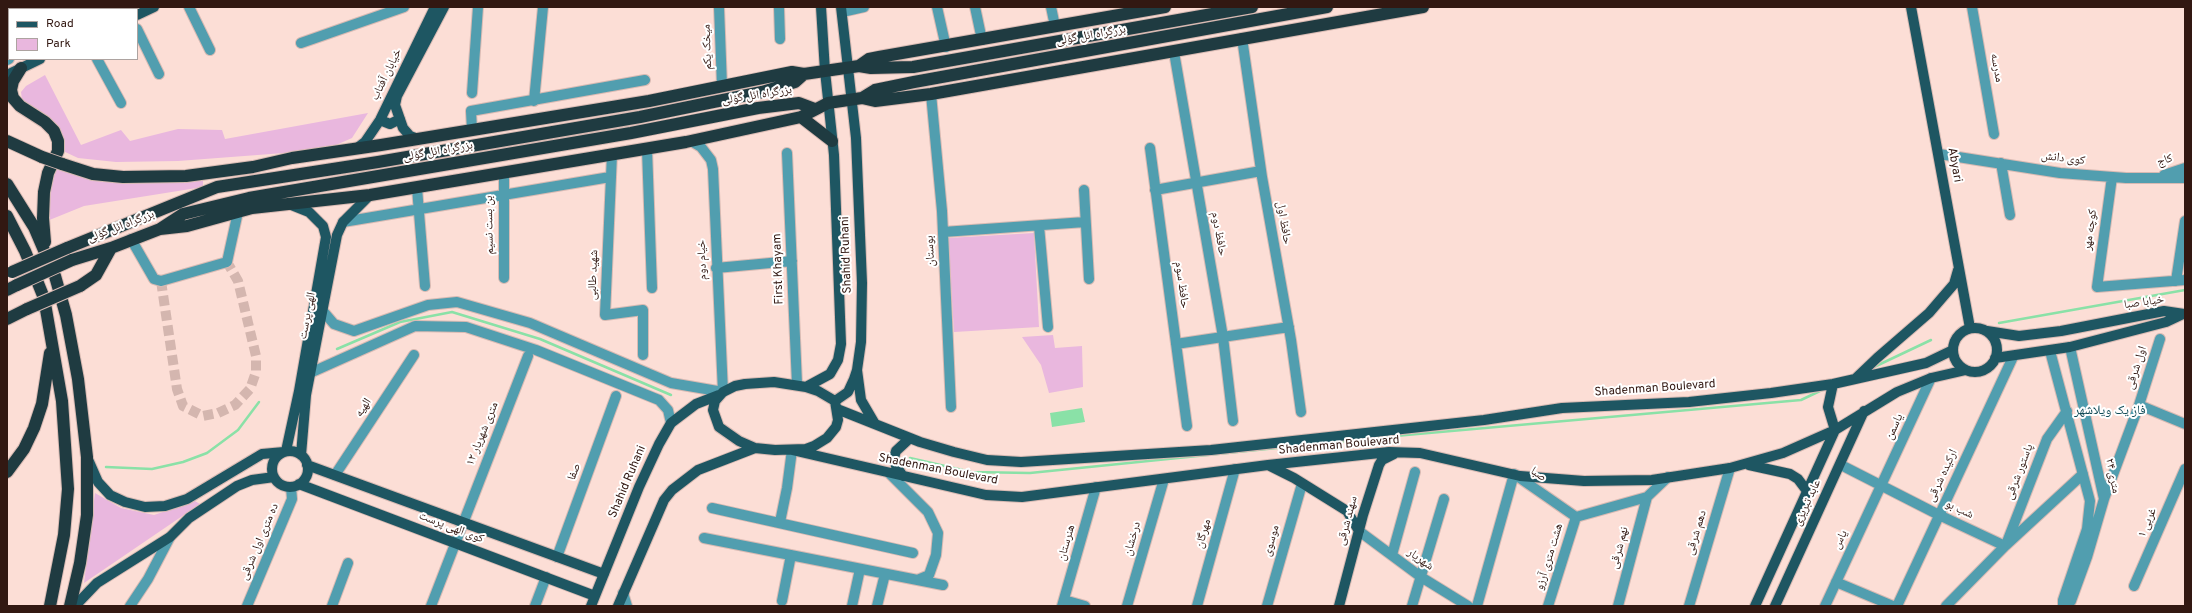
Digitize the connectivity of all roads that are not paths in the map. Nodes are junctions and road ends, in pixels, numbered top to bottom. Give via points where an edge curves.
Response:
1 (154, 7) edge
2 (189, 7) edge
3 (404, 7) edge
4 (434, 7) edge
5 (444, 7) edge
6 (478, 7) edge
7 (543, 7) edge
8 (719, 7) edge
9 (779, 7) edge
10 (821, 7) edge
11 (864, 7) edge
12 (937, 7) edge
13 (975, 7) edge
14 (1051, 7) edge
15 (1165, 7) edge
16 (1252, 7) edge
17 (1327, 7) edge
18 (1422, 7) edge
19 (1912, 7) edge
20 (1972, 7) edge
21 (842, 9) edge
22 (138, 15) edge
23 (1055, 26) junction
24 (138, 31) edge
25 (1242, 38) junction
26 (780, 39) dead end
27 (982, 40) junction
28 (301, 43) dead end
29 (946, 46) junction
30 (210, 50) dead end
31 (1174, 52) junction
32 (38, 60) edge
33 (98, 60) edge
34 (853, 66) junction
35 (913, 67) junction
36 (21, 68) junction
37 (824, 71) junction
38 (7, 74) edge
39 (159, 74) dead end
40 (804, 74) junction
41 (645, 80) dead end
42 (914, 82) junction
43 (722, 86) junction
44 (472, 93) dead end
45 (931, 94) junction
46 (857, 98) junction
47 (534, 101) junction
48 (121, 103) dead end
49 (828, 103) junction
50 (815, 109) junction
51 (802, 118) junction
52 (400, 119) junction
53 (380, 120) junction
54 (472, 130) junction
55 (1994, 134) dead end
56 (418, 139) junction
57 (7, 141) edge
58 (832, 141) junction
59 (686, 142) junction
60 (1150, 148) dead end
61 (356, 149) junction
62 (647, 149) junction
63 (787, 153) dead end
64 (612, 154) junction
65 (1939, 154) junction
66 (2001, 163) junction
67 (2185, 168) edge
68 (1261, 171) junction
69 (504, 173) junction
70 (610, 177) junction
71 (2112, 177) junction
72 (2153, 178) junction
73 (2185, 178) edge
74 (1196, 182) junction
75 (7, 184) edge
76 (417, 188) junction
77 (1084, 190) dead end
78 (1155, 190) junction
79 (503, 195) junction
80 (370, 196) junction
81 (289, 204) junction
82 (418, 209) junction
83 (238, 212) junction
84 (2010, 215) dead end
85 (7, 216) edge
86 (2185, 221) edge
87 (342, 222) junction
88 (1086, 222) junction
89 (1039, 226) junction
90 (160, 228) junction
91 (943, 232) junction
92 (131, 239) junction
93 (110, 248) junction
94 (46, 252) junction
95 (792, 261) junction
96 (1959, 266) junction
97 (716, 268) junction
98 (10, 273) edge
99 (504, 278) dead end
100 (1089, 279) dead end
101 (2180, 281) edge
102 (425, 286) dead end
103 (12, 288) edge
104 (652, 288) dead end
105 (322, 310) junction
106 (2185, 314) edge
107 (7, 319) edge
108 (1048, 327) dead end
109 (1289, 327) junction
110 (1970, 328) junction
111 (1987, 332) junction
112 (52, 334) junction
113 (1223, 337) junction
114 (2160, 340) dead end
115 (1176, 344) junction
116 (2070, 347) junction
117 (1953, 350) junction
118 (2050, 351) junction
119 (414, 355) dead end
120 (643, 355) dead end
121 (528, 356) dead end
122 (2013, 357) junction
123 (1995, 358) junction
124 (857, 370) junction
125 (1966, 370) junction
126 (310, 373) junction
127 (1932, 378) junction
128 (1855, 379) junction
129 (1833, 384) junction
130 (802, 385) junction
131 (721, 394) junction
132 (616, 396) dead end
133 (836, 405) junction
134 (2139, 405) junction
135 (951, 407) dead end
136 (1864, 411) junction
137 (2067, 411) junction
138 (1301, 412) dead end
139 (1233, 421) dead end
140 (671, 423) junction
141 (875, 424) junction
142 (2185, 424) edge
143 (1188, 426) dead end
144 (1835, 430) junction
145 (910, 438) junction
146 (755, 448) junction
147 (792, 450) junction
148 (285, 452) junction
149 (1397, 452) junction
150 (301, 455) junction
151 (88, 457) junction
152 (2095, 460) junction
153 (2079, 461) junction
154 (307, 465) junction
155 (1268, 465) junction
156 (1743, 465) junction
157 (1841, 465) junction
158 (1730, 468) junction
159 (2185, 469) edge
160 (1235, 470) junction
161 (7, 472) edge
162 (1415, 472) dead end
163 (890, 474) junction
164 (1514, 474) junction
165 (2083, 474) junction
166 (335, 475) junction
167 (903, 476) junction
168 (274, 477) junction
169 (1164, 478) junction
170 (1668, 478) junction
171 (1302, 484) junction
172 (295, 486) junction
173 (1881, 486) junction
174 (1096, 487) junction
175 (1807, 491) junction
176 (1647, 497) junction
177 (1444, 499) dead end
178 (2104, 499) junction
179 (2090, 501) junction
180 (712, 508) dead end
181 (1576, 516) junction
182 (1939, 516) junction
183 (462, 522) junction
184 (780, 522) junction
185 (1359, 531) junction
186 (170, 536) junction
187 (704, 538) dead end
188 (454, 543) junction
189 (2005, 546) junction
190 (912, 553) dead end
191 (791, 555) junction
192 (1392, 555) junction
193 (558, 557) junction
194 (348, 563) dead end
195 (860, 569) junction
196 (604, 574) junction
197 (885, 574) junction
198 (546, 577) junction
199 (1421, 577) junction
200 (917, 580) junction
201 (1836, 582) junction
202 (943, 585) dead end
203 (2134, 586) dead end
204 (595, 596) junction
205 (782, 602) dead end
206 (1063, 603) edge
207 (50, 606) edge
208 (70, 606) edge
209 (75, 606) edge
210 (130, 606) edge
211 (247, 606) edge
212 (332, 606) edge
213 (430, 606) edge
214 (535, 606) edge
215 (591, 606) edge
216 (624, 606) edge
217 (852, 606) edge
218 (877, 606) edge
219 (1085, 606) edge
220 (1127, 606) edge
221 (1197, 606) edge
222 (1267, 606) edge
223 (1339, 606) edge
224 (1412, 606) edge
225 (1468, 606) edge
226 (1477, 606) edge
227 (1548, 606) edge
228 (1618, 606) edge
229 (1689, 606) edge
230 (1754, 606) edge
231 (1775, 606) edge
232 (1825, 606) edge
233 (1893, 606) edge
234 (1897, 606) edge
235 (1946, 606) edge
236 (2063, 606) edge
237 (2068, 606) edge

1 - 22 main road
2 - 30 street
3 - 28 street
4 - 53 main road, خیابان آفتاب
5 - 52 main road via 397,96 395,106
6 - 44 street
7 - 47 street
8 - 43 street, میخک یکم
9 - 26 street
10 - 37 main road, Shahid Ruhani
11 - 21 street
12 - 29 street
13 - 27 street
14 - 23 street
15 - 23 highway
16 - 35 highway, بزرگراه ائل گؤلی
17 - 42 highway, بزرگراه ائل گؤلی
18 - 25 highway
19 - 65 main road, Abyari
20 - 55 street, مدرسه
21 - 34 main road, Shahid Ruhani
23 - 27 highway
24 - 39 street
25 - 31 highway
25 - 68 street, حافظ اول
27 - 29 highway
29 - 34 highway via 869,59
31 - 45 highway
31 - 74 street, حافظ دوم
32 - 36 main road
33 - 48 street
34 - 35 highway, بزرگراه ائل گؤلی
34 - 37 highway
34 - 46 main road, Shahid Ruhani
35 - 42 highway via 909,74 910,80
36 - 38 main road
36 - 94 highway via 13,81 13,98 20,106 45,122 54,131 58,141 58,151 48,173 44,192
37 - 40 highway
37 - 49 main road, Shahid Ruhani
40 - 43 highway via 792,72
40 - 98 highway, بزرگراه ائل گؤلی, bridge via 795,82 762,92 640,117 217,187
41 - 47 street
42 - 46 highway, بزرگراه ائل گؤلی via 875,90
43 - 54 highway via 649,101
45 - 46 highway via 875,101
45 - 91 street, بوستان
46 - 49 highway
46 - 124 main road, Shahid Ruhani via 862,342
47 - 54 street via 471,111
49 - 50 highway
49 - 58 main road, Shahid Ruhani
50 - 51 highway
50 - 90 highway, بزرگراه ائل گؤلی via 799,103 758,108 631,133 248,198 183,214
51 - 58 highway
51 - 59 highway
52 - 53 main road via 390,124
52 - 56 main road via 410,136
53 - 61 main road, خیابان آفتاب via 365,142
54 - 56 highway
56 - 61 highway
57 - 61 highway, bridge via 93,174 123,178 186,176
58 - 130 main road, Shahid Ruhani via 841,344 838,360 830,374
59 - 62 highway
59 - 97 street, خیام دوم via 691,141 701,147 711,160
60 - 78 street, حافظ سوم
62 - 64 highway
62 - 104 street
63 - 95 street, First Khayam
64 - 69 highway
64 - 70 street, شهید طالبی
65 - 66 street, کوی دانش
65 - 96 main road, Abyari
66 - 71 street, کوی دانش via 2060,173
66 - 84 street
67 - 72 street, کاج
68 - 74 street
68 - 109 street, حافظ اول
69 - 76 highway
69 - 79 street, بن بست نسیم
70 - 79 street
70 - 120 street, شهید طالبی via 605,315 643,310
71 - 72 street, کوی دانش
71 - 101 street, کوچه مهر via 2096,287
72 - 73 street, کوی دانش
74 - 78 street
74 - 113 street, حافظ دوم
75 - 94 highway via 34,227
76 - 80 highway
76 - 82 street
77 - 88 street
78 - 115 street, حافظ سوم
79 - 82 street
79 - 99 street, بن بست نسیم
80 - 81 highway
80 - 87 main road, الهی پرست
81 - 83 highway
81 - 148 main road, الهی پرست via 314,216 323,226 326,237 299,391
82 - 87 street
82 - 102 street
83 - 90 highway via 187,226
83 - 92 street via 227,262 161,282 154,278
85 - 112 highway via 25,251 44,298
86 - 101 street
87 - 105 main road, الهی پرست via 337,234
88 - 89 street
88 - 100 street
89 - 91 street
89 - 108 street
90 - 92 highway, بزرگراه ائل گؤلی
91 - 135 street, بوستان
92 - 93 highway, بزرگراه ائل گؤلی
93 - 103 highway, بزرگراه ائل گؤلی, bridge via 72,260
93 - 107 highway, bridge via 96,275 80,286
94 - 151 highway via 70,332
95 - 97 street
95 - 130 street, First Khayam
96 - 110 main road, Abyari
96 - 128 main road via 1954,284 1929,313
97 - 131 street, خیام دوم
105 - 126 main road, الهی پرست
105 - 131 street via 334,324 354,331 428,305 457,302 530,323 671,383
106 - 111 main road, خیابا صبا via 2164,311 2061,331 2019,336
106 - 116 main road, خیابا صبا via 2166,322
109 - 113 street
109 - 138 street, حافظ اول
110 - 111 main road via 1980,328
110 - 117 main road via 1956,337
111 - 123 main road via 1996,342
112 - 161 highway via 49,365 38,416 24,449
112 - 207 highway via 62,401 68,489 64,535
113 - 115 street
113 - 139 street, حافظ دوم
114 - 134 street, اول شرقی
115 - 143 street, حافظ سوم
116 - 118 main road, خیابا صبا
116 - 152 street, ۲۴ متری
117 - 125 main road via 1956,362
117 - 128 main road, Shadenman Boulevard via 1926,363
118 - 122 main road, خیابا صبا
118 - 137 street
119 - 166 street, الهیه
121 - 183 street, ۱۲ متری شهریار
122 - 123 main road, خیابا صبا
122 - 182 street, ارکیده شرقی
123 - 125 main road via 1984,370
124 - 133 main road, Shahid Ruhani via 848,392
124 - 141 main road via 861,400
125 - 127 main road, Shadenman Boulevard
126 - 140 street via 415,326 466,327 536,350 659,400 668,410
126 - 150 main road, الهی پرست
127 - 136 main road, Shadenman Boulevard via 1897,392
127 - 173 street, یاسمن
128 - 129 main road, Shadenman Boulevard
129 - 144 main road via 1828,407
129 - 145 main road, Shadenman Boulevard via 1689,402 1562,408 1484,420 1212,450 1021,462 987,460
130 - 131 main road via 751,383 734,386
130 - 133 main road via 818,391
131 - 140 main road, Shahid Ruhani via 696,404
131 - 146 main road via 713,410 719,427 739,441
132 - 193 street, صفا
133 - 141 main road, Shadenman Boulevard
133 - 147 main road via 838,420 827,438 814,446
134 - 142 street
134 - 178 street, اول شرقی
136 - 144 main road, Shadenman Boulevard
136 - 157 main road, عابد تبریزی
137 - 153 street
137 - 189 street, پاستور شرقی via 2047,439
140 - 196 main road, Shahid Ruhani via 648,468
141 - 145 main road, Shadenman Boulevard
144 - 156 main road, Shadenman Boulevard via 1783,453
144 - 175 main road, عابد تبریزی
145 - 167 main road via 896,451 894,458
146 - 147 main road
146 - 216 main road via 698,470 672,490 664,500 623,593
147 - 163 main road, Shadenman Boulevard
147 - 184 street
148 - 150 main road
148 - 151 main road via 262,454 187,498 165,506 145,507 110,495 98,482
148 - 168 main road via 278,455 272,465
149 - 155 main road, Shadenman Boulevard
149 - 164 main road, Shadenman Boulevard via 1420,453
149 - 185 main road, سهند شرقی via 1379,465
150 - 154 main road
151 - 208 highway via 87,515
152 - 153 street via 2090,456 2084,456
152 - 178 street, ۲۴ متری
153 - 165 street
154 - 166 main road, کوی الهی پرست
154 - 172 main road via 306,477
155 - 160 main road, Shadenman Boulevard
155 - 171 main road
156 - 158 main road, Shadenman Boulevard
156 - 175 main road via 1790,474 1798,479
157 - 173 street, شب بو
157 - 231 main road, عابد تبریزی
158 - 170 main road, Shadenman Boulevard
158 - 229 street, دهم شرقی
159 - 203 street, ۱ غربی
160 - 169 main road, Shadenman Boulevard
160 - 221 street, مهرگان
162 - 192 street
163 - 167 main road, Shadenman Boulevard
163 - 200 street via 928,512 938,533 936,555 929,575
164 - 170 main road, Shadenman Boulevard via 1584,481
164 - 181 street, صبا
164 - 226 street, صبا
165 - 179 street
165 - 189 street, پاستور شرقی
166 - 183 main road, کوی الهی پرست
167 - 174 main road, Shadenman Boulevard via 986,495 1022,497
168 - 172 main road via 281,485
168 - 186 main road via 252,480 237,486 189,518
169 - 174 main road, Shadenman Boulevard
169 - 220 street, درخشان
170 - 176 street
171 - 185 main road via 1347,511
171 - 222 street, موسوی
172 - 188 main road, کوی الهی پرست
172 - 211 street, ده متری اول شرقی via 292,499
173 - 182 street, شب بو
173 - 201 street, یاس
174 - 206 street, هنرستان
175 - 230 main road, عابد تبریزی
176 - 181 street
176 - 228 street, نهم شرقی
177 - 199 street
178 - 179 street
178 - 237 street, ۲۴ متری via 2087,557
179 - 236 street via 2087,530
180 - 184 street
181 - 227 street, هشت متری آرزو
182 - 189 street, شب بو
182 - 234 street, ارکیده شرقی
183 - 188 street, ۱۲ متری شهریار
183 - 193 main road, کوی الهی پرست
184 - 190 street
185 - 192 street, شهریار
185 - 223 main road, سهند شرقی
186 - 209 main road via 97,582
186 - 210 street via 148,579
187 - 191 street
188 - 198 main road, کوی الهی پرست
188 - 213 street, ۱۲ متری شهریار
189 - 235 street, پاستور شرقی
191 - 195 street
191 - 205 street
192 - 199 street, شهریار
193 - 196 main road, کوی الهی پرست
194 - 212 street
195 - 197 street
195 - 217 street
196 - 204 main road, Shahid Ruhani
197 - 200 street
197 - 218 street
198 - 204 main road, کوی الهی پرست
198 - 214 street
199 - 224 street
199 - 225 street, شهریار
200 - 202 street
201 - 232 street, یاس
201 - 233 street
204 - 215 main road, Shahid Ruhani
206 - 219 street

